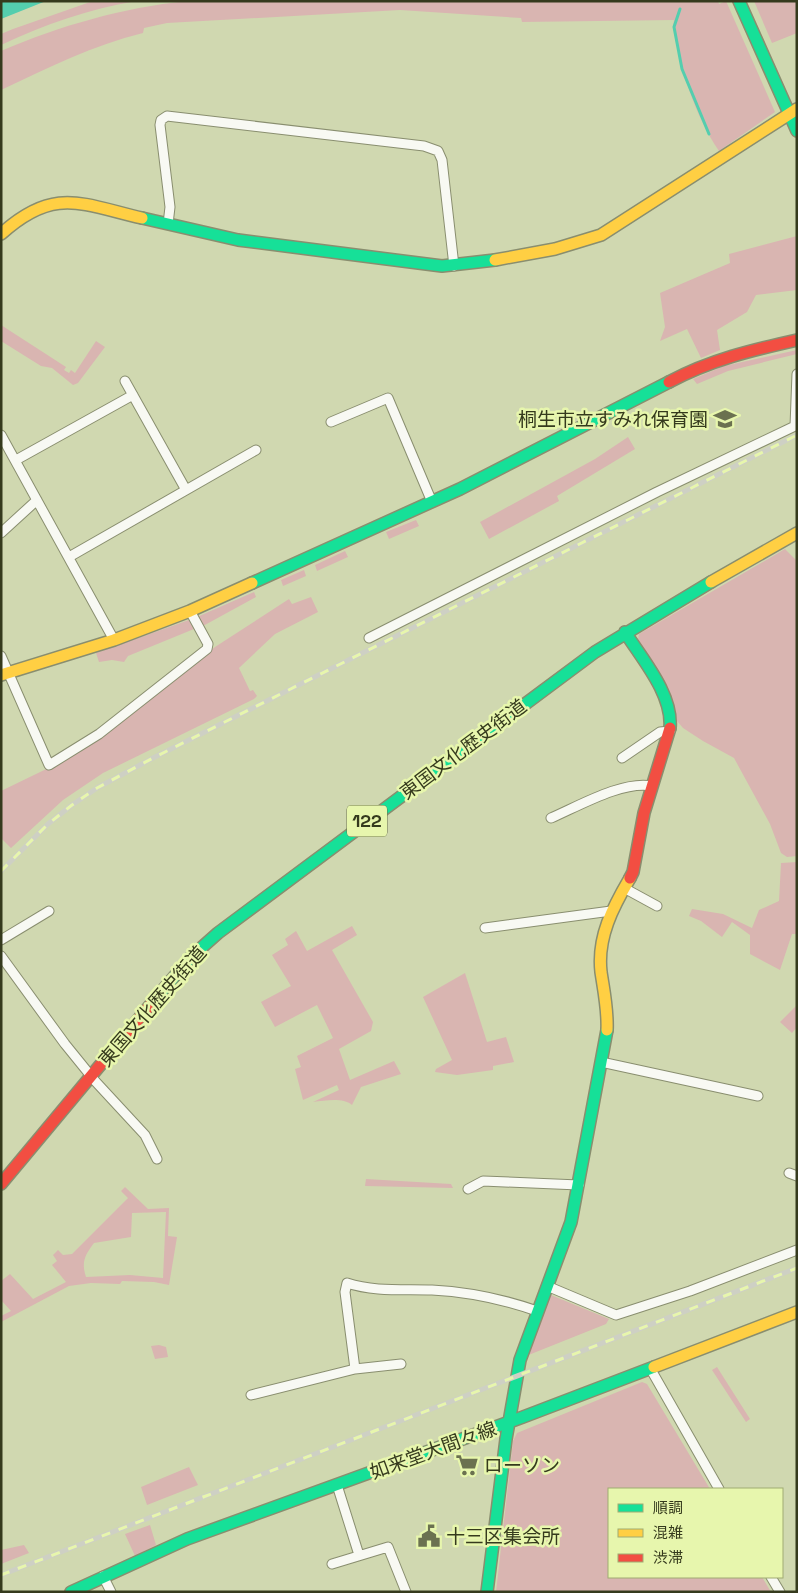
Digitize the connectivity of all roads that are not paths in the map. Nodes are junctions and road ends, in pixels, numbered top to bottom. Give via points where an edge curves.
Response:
1 (739, 1) edge
2 (793, 111) edge
3 (797, 130) edge
4 (168, 224) junction
5 (1, 234) edge
6 (454, 266) junction
7 (797, 340) edge
8 (797, 374) edge
9 (125, 381) dead end
10 (133, 395) junction
11 (331, 422) dead end
12 (1, 435) edge
13 (256, 450) dead end
14 (16, 460) junction
15 (186, 490) junction
16 (37, 500) junction
17 (432, 502) junction
18 (1, 533) edge
19 (797, 533) edge
20 (69, 558) junction
21 (190, 611) junction
22 (625, 632) junction
23 (370, 638) dead end
24 (114, 640) junction
25 (1, 656) edge
26 (4, 674) edge
27 (670, 731) junction
28 (622, 758) dead end
29 (652, 786) junction
30 (551, 818) dead end
31 (624, 888) junction
32 (657, 906) dead end
33 (49, 911) dead end
34 (611, 911) junction
35 (485, 928) dead end
36 (1, 940) edge
37 (1, 956) edge
38 (601, 1062) junction
39 (91, 1076) junction
40 (758, 1096) dead end
41 (157, 1159) dead end
42 (1, 1184) edge
43 (579, 1184) junction
44 (468, 1189) dead end
45 (797, 1250) edge
46 (547, 1286) junction
47 (537, 1311) junction
48 (797, 1312) edge
49 (401, 1364) dead end
50 (650, 1368) junction
51 (355, 1369) junction
52 (251, 1395) dead end
53 (509, 1422) junction
54 (337, 1485) junction
55 (718, 1488) edge
56 (359, 1555) junction
57 (332, 1564) dead end
58 (103, 1576) junction
59 (772, 1578) edge
60 (71, 1592) edge
61 (111, 1592) edge
62 (406, 1592) edge
63 (487, 1592) edge
64 (780, 1592) edge

1 - 2 main road
2 - 3 main road
2 - 6 main road via 601,234 555,249
4 - 5 main road via 90,204 62,202 34,209
4 - 6 main road via 238,240
4 - 6 street via 170,208 160,130 160,122 167,116 424,146 438,151 442,160
7 - 17 main road via 708,362
8 - 23 street via 795,426 656,492
9 - 10 street
10 - 14 street
10 - 15 street
11 - 17 street via 388,398
12 - 14 street
13 - 15 street
14 - 16 street
15 - 20 street
16 - 18 street
16 - 20 street
17 - 21 main road
19 - 22 main road, 東国文化歴史街道 / 122
20 - 24 street
21 - 24 main road
21 - 26 street via 208,644 207,649 99,734 49,765
22 - 27 main road via 668,706
22 - 39 main road, 東国文化歴史街道 / 122 via 538,693 218,934 185,964
24 - 26 main road
25 - 26 street
27 - 28 street via 660,732
27 - 29 main road
29 - 30 street via 638,785 616,790
29 - 31 main road via 641,824 635,865
31 - 32 street
31 - 34 main road
33 - 36 street
34 - 35 street
34 - 38 main road via 601,959 608,1022
37 - 39 street
38 - 40 street
38 - 43 main road
39 - 41 street via 142,1131
39 - 42 main road, 東国文化歴史街道 / 122
43 - 44 street via 483,1181
43 - 46 main road via 571,1222
45 - 46 street via 690,1292 620,1314 612,1314
46 - 47 main road
47 - 51 street via 475,1294 404,1291 347,1284 345,1292
47 - 53 main road via 521,1355
48 - 50 main road, 如来堂大間々線
49 - 51 street
50 - 53 main road, 如来堂大間々線
50 - 55 street
51 - 52 street
53 - 54 main road, 如来堂大間々線
53 - 63 main road
54 - 56 street
54 - 58 main road, 如来堂大間々線 via 187,1539
56 - 57 street
56 - 62 street via 388,1547
58 - 60 main road, 如来堂大間々線
58 - 61 street
59 - 64 street

